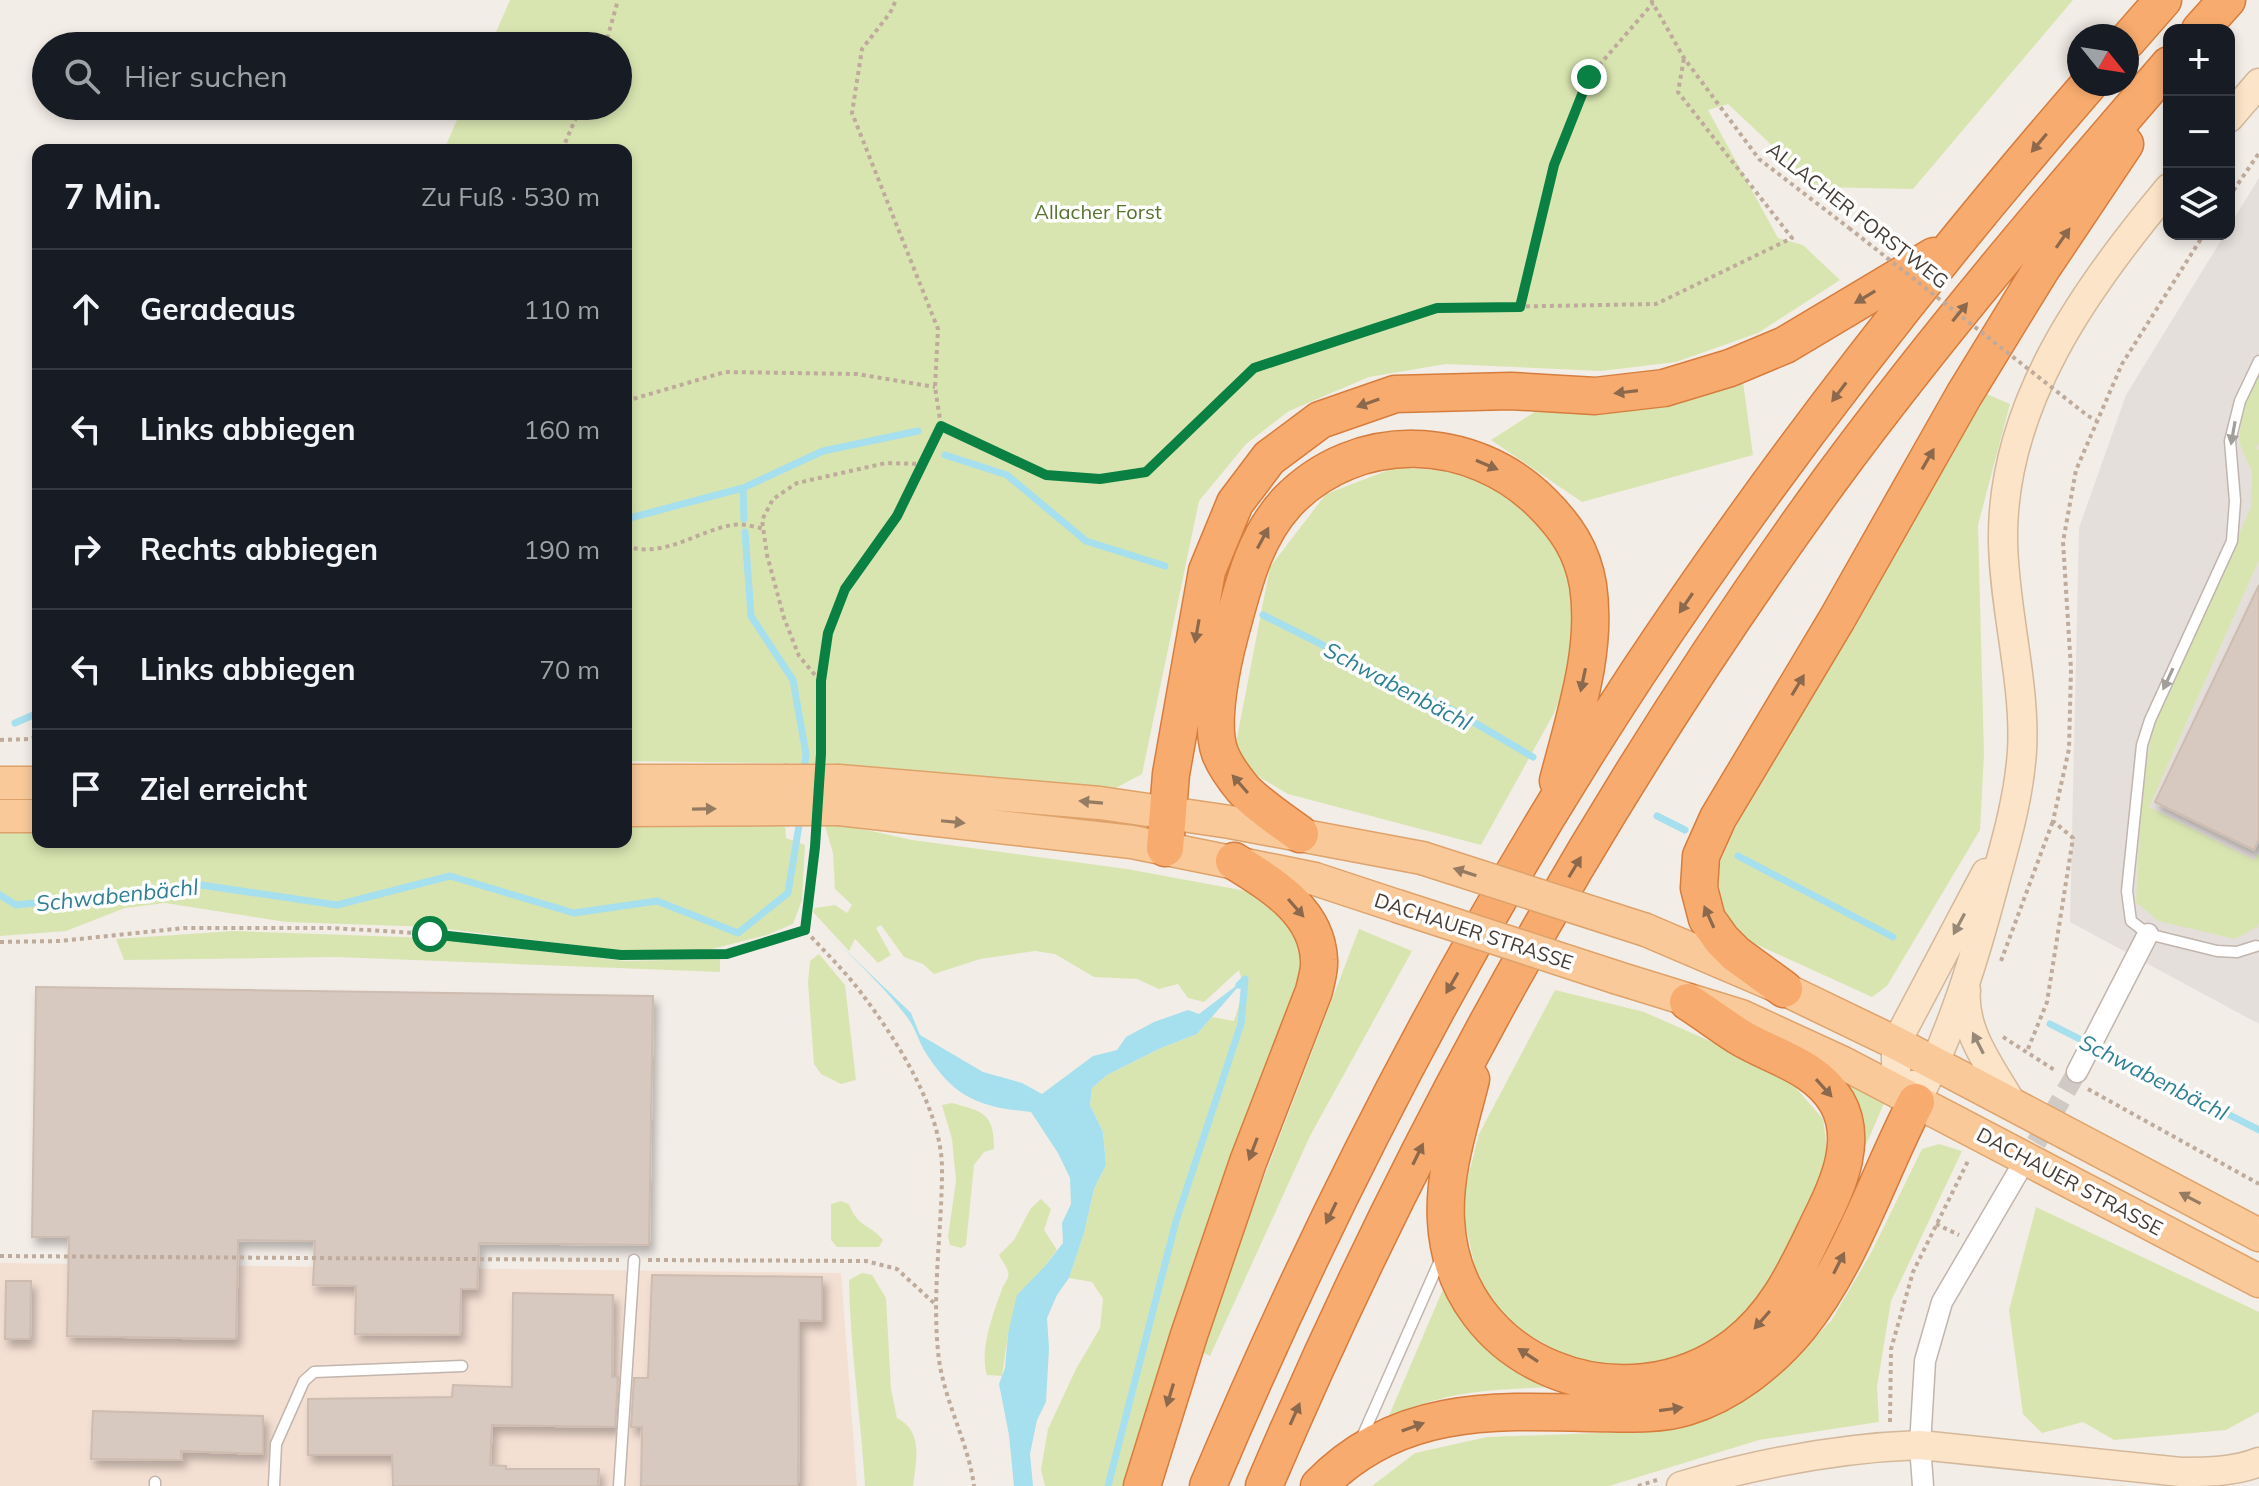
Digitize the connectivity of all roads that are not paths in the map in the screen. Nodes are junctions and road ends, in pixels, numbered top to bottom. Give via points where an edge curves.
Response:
1 (2163, 0) edge
2 (2227, 0) edge
3 (2205, 24) edge
4 (2139, 27) edge
5 (2163, 72) edge
6 (2163, 82) edge
7 (2259, 83) edge
8 (2079, 96) edge
9 (2235, 111) edge
10 (2163, 196) edge
11 (1956, 242) junction
12 (2259, 361) edge
13 (632, 782) edge
14 (0, 783) edge
15 (32, 783) edge
16 (833, 786) junction
17 (785, 795) junction
18 (632, 809) edge
19 (1169, 812) junction
20 (0, 816) edge
21 (32, 816) edge
22 (1547, 819) junction
23 (2009, 830) junction
24 (1300, 834) junction
25 (1165, 848) junction
26 (1234, 861) junction
27 (2148, 934) junction
28 (2258, 947) edge
29 (1967, 977) junction
30 (1784, 989) junction
31 (1688, 1002) junction
32 (1482, 1033) junction
33 (1896, 1043) junction
34 (1936, 1063) junction
35 (2075, 1078) tunnel mouth
36 (1909, 1098) junction
37 (2011, 1102) junction
38 (2017, 1174) tunnel mouth
39 (2259, 1235) edge
40 (1449, 1242) junction
41 (634, 1260) road end
42 (2259, 1281) edge
43 (462, 1366) dead end
44 (1908, 1446) junction
45 (1353, 1457) junction
46 (2259, 1462) edge
47 (274, 1486) edge
48 (619, 1486) edge
49 (1142, 1486) edge
50 (1208, 1486) edge
51 (1264, 1486) edge
52 (1319, 1486) edge
53 (1681, 1486) edge
54 (1923, 1486) edge

1 - 4 highway
2 - 3 highway
32 -> 5 highway via 1573,870 1679,699 1794,530 2009,251
30 -> 6 highway via 1736,954 1707,919 1699,888 1701,856 1718,818 1964,395
7 - 9 main road
8 -> 11 highway
10 - 23 main road via 2069,323 2046,363 2013,464 2003,540 2022,748
11 -> 19 highway via 1785,345 1664,388 1595,396 1511,391 1395,394 1320,420 1269,458 1235,503 1207,571
11 -> 22 highway via 1708,570
12 -> 27 lane via 2240,401 2230,441 2232,541 2142,745 2127,891 2131,921
13 - 17 main road, DACHAUER STRASSE
14 - 15 main road
16 - 17 main road, DACHAUER STRASSE, bridge
19 -> 16 main road, DACHAUER STRASSE
16 -> 25 main road, DACHAUER STRASSE
18 -> 17 main road, DACHAUER STRASSE
19 - 24 main road, DACHAUER STRASSE
19 - 25 highway
20 - 21 main road
24 -> 22 highway via 1245,791 1219,751 1223,660 1247,569 1265,531 1288,501 1329,470 1361,456 1399,449 1443,450 1507,473 1565,526 1579,552 1592,619 1579,697
22 -> 50 highway via 1379,1118
23 - 29 main road
23 -> 33 main road
30 -> 24 main road, DACHAUER STRASSE, bridge via 1646,930 1422,858
25 - 26 main road, DACHAUER STRASSE
26 - 31 main road, DACHAUER STRASSE, bridge via 1315,879
26 -> 49 highway via 1294,904 1314,931 1319,962 1314,991 1248,1162
27 - 28 lane via 2217,951
27 - 35 street
29 - 34 main road
37 -> 29 main road via 1974,1036 1965,1000
30 - 33 main road, DACHAUER STRASSE
31 - 36 main road, DACHAUER STRASSE via 1741,1016
31 -> 40 highway via 1739,1037 1811,1074 1837,1102 1843,1119 1846,1155 1831,1198 1793,1277 1751,1333 1706,1365 1674,1378 1618,1385 1573,1378 1525,1354 1483,1316 1456,1269
32 - 40 highway via 1447,1187
51 -> 32 highway via 1365,1262
33 - 34 main road, DACHAUER STRASSE
33 - 36 main road via 1896,1073
34 - 36 main road
34 - 37 main road, DACHAUER STRASSE
36 - 42 main road, DACHAUER STRASSE
45 -> 36 highway via 1382,1439 1442,1418 1513,1411 1660,1411 1684,1408 1723,1391 1778,1349 1819,1298 1837,1268
39 -> 37 main road, DACHAUER STRASSE
38 - 44 street via 1942,1302
40 - 45 lane
41 - 48 lane
43 - 47 lane via 314,1372 304,1381 276,1444
44 - 46 main road via 2181,1472 2244,1468
44 - 53 main road via 1813,1455
44 - 54 street
45 - 52 highway

